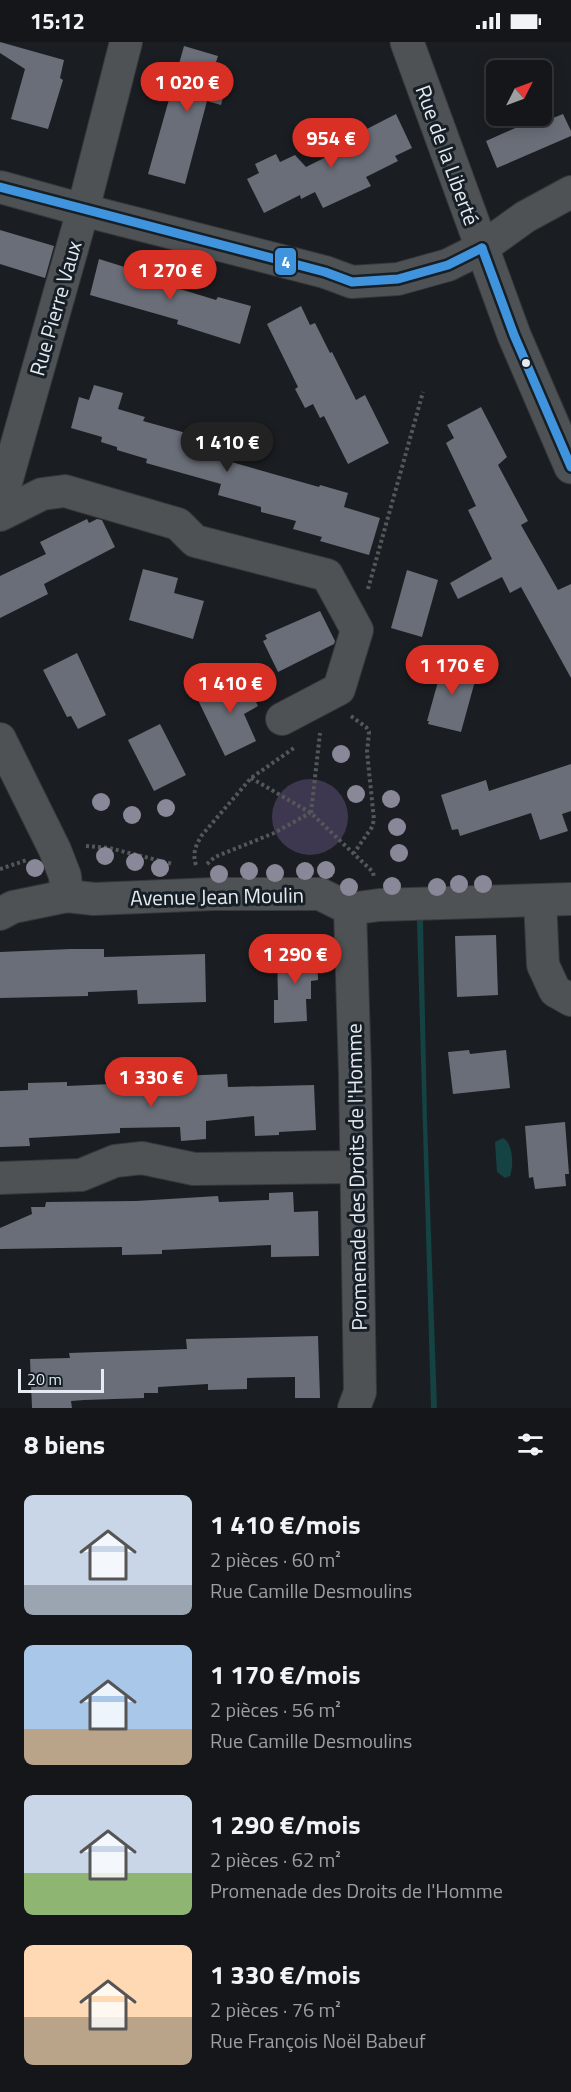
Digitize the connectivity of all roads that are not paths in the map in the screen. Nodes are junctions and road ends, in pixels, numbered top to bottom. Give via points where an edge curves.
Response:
1 (126, 42) edge
2 (407, 42) edge
3 (0, 187) edge
4 (571, 192) edge
5 (83, 210) junction
6 (482, 248) junction
7 (10, 427) edge
8 (571, 467) edge
9 (0, 504) edge
10 (0, 515) edge
11 (282, 719) dead end
12 (0, 739) edge
13 (67, 896) junction
14 (571, 899) edge
15 (540, 900) junction
16 (364, 907) junction
17 (0, 914) edge
18 (571, 1000) edge
19 (355, 1167) junction
20 (0, 1179) edge
21 (354, 1408) edge

1 - 5 street, Rue Pierre Vaux
2 - 6 street, Rue de la Liberté
3 - 5 street
4 - 6 street via 525,217
5 - 6 street via 352,282 398,279 448,265
5 - 7 street, Rue Pierre Vaux
6 - 8 street, Rue de la Liberté via 514,335
7 - 9 street, Rue Pierre Vaux
10 - 11 street via 42,494 65,490 178,524 195,541 327,575 357,630 335,698
12 - 13 street via 55,850 65,876
13 - 16 street, Avenue Jean Moulin via 94,899 195,878 320,894
13 - 17 street, Avenue Jean Moulin via 13,907
14 - 15 street, Avenue Jean Moulin
15 - 16 street, Avenue Jean Moulin
15 - 18 street via 543,964 555,991
16 - 19 street, Promenade des Droits de l'Homme via 355,1073
19 - 20 street via 194,1169 142,1158 115,1161 81,1175
19 - 21 street, Promenade des Droits de l'Homme via 360,1392

